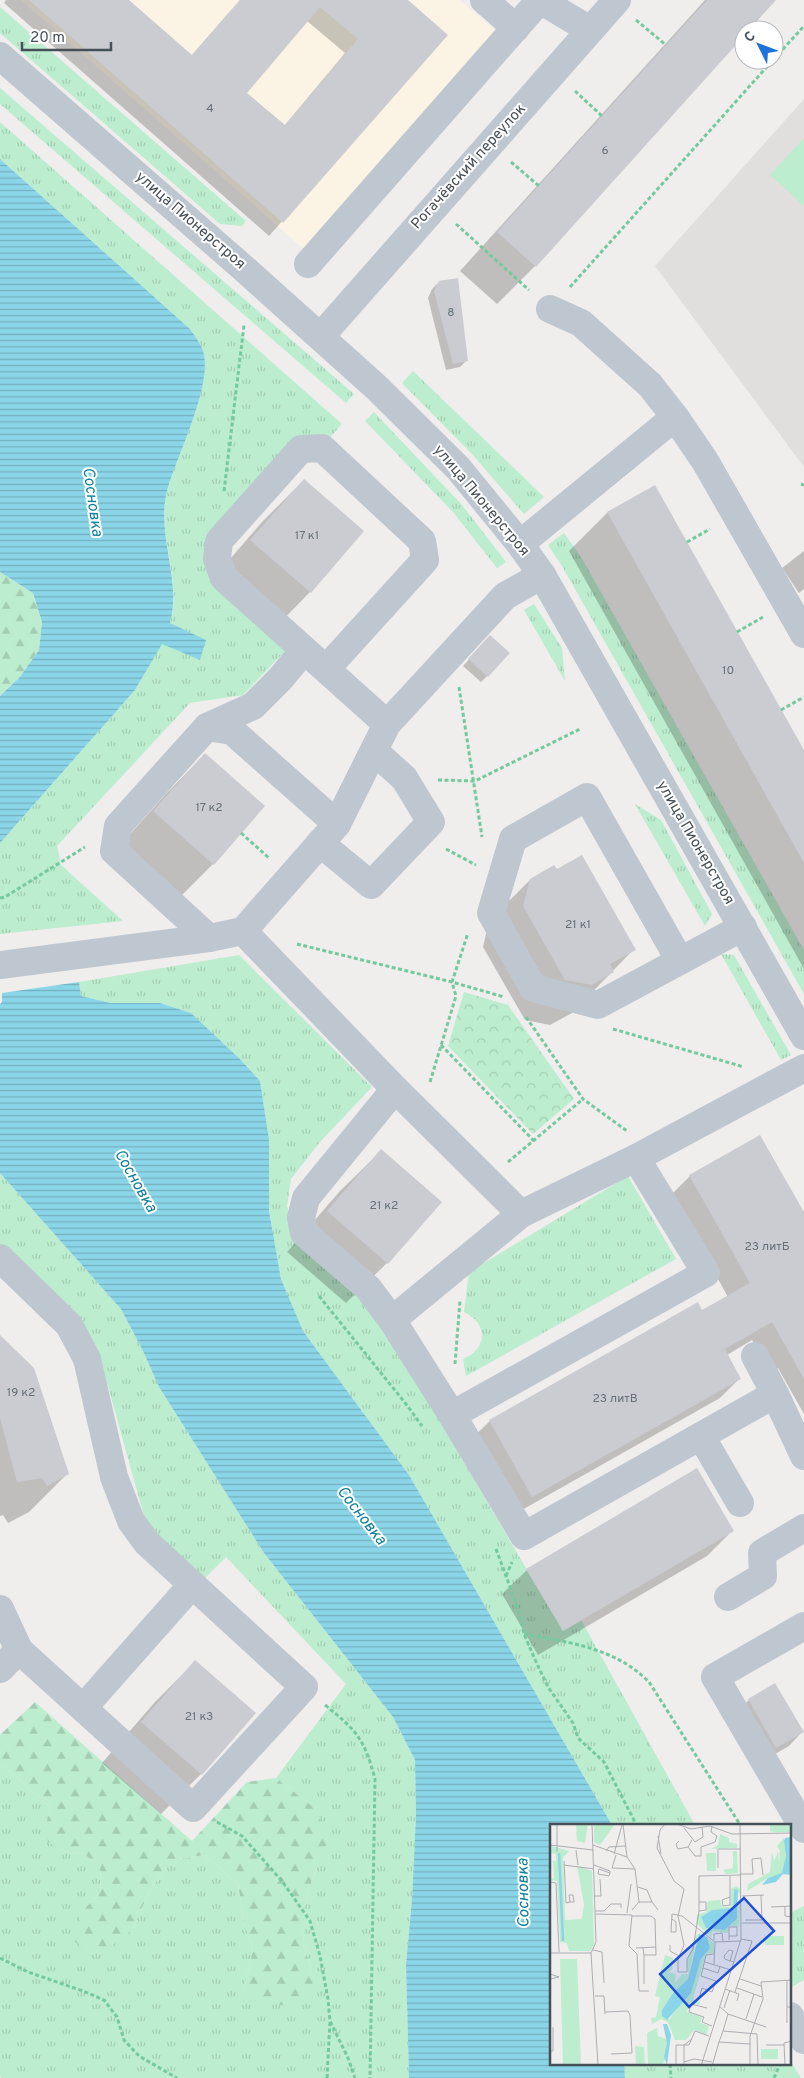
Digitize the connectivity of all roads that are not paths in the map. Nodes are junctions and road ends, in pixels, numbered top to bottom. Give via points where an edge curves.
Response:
1 (484, 0) edge
2 (625, 8) edge
3 (516, 28) junction
4 (590, 30) junction
5 (0, 56) edge
6 (308, 264) dead end
7 (550, 310) road end
8 (321, 336) junction
9 (675, 416) junction
10 (520, 544) junction
11 (542, 575) junction
12 (804, 634) edge
13 (304, 650) junction
14 (326, 670) junction
15 (387, 724) junction
16 (206, 727) junction
17 (374, 751) junction
18 (329, 834) junction
19 (743, 927) junction
20 (243, 931) junction
21 (209, 938) junction
22 (680, 961) junction
23 (0, 965) edge
24 (804, 1036) edge
25 (804, 1068) edge
26 (395, 1088) junction
27 (644, 1153) junction
28 (522, 1214) junction
29 (0, 1258) edge
30 (392, 1320) junction
31 (755, 1356) dead end
32 (775, 1394) junction
33 (452, 1415) junction
34 (701, 1436) junction
35 (804, 1456) edge
36 (740, 1504) dead end
37 (804, 1528) edge
38 (192, 1585) junction
39 (728, 1597) dead end
40 (0, 1608) edge
41 (804, 1626) edge
42 (19, 1650) junction
43 (0, 1669) edge
44 (84, 1708) junction
45 (804, 1829) edge
46 (804, 2000) edge
47 (792, 2007) edge
48 (792, 2019) edge
49 (804, 2040) edge

1 - 3 street
2 - 4 street, Рогачёвский переулок
3 - 4 street via 540,0
3 - 6 street
4 - 8 street, Рогачёвский переулок
5 - 8 street, улица Пионерстроя
7 - 9 street via 581,323 650,385
8 - 10 street, улица Пионерстроя via 458,468
9 - 10 street
9 - 12 street via 705,461
10 - 11 street, улица Пионерстроя
11 - 15 street via 505,596
11 - 19 street, улица Пионерстроя
13 - 14 street
13 - 14 street via 224,578 217,559 219,541 301,449 322,448 422,541 425,560
13 - 16 street via 253,706
14 - 15 street
15 - 17 street
16 - 18 street via 232,731
16 - 21 street via 118,826 114,851
17 - 18 street
17 - 18 street via 404,778 431,822 371,885
18 - 20 street
19 - 22 street
19 - 24 street, улица Пионерстроя
20 - 21 street
20 - 26 street
21 - 23 street
22 - 22 street via 598,1005 533,988 491,913 513,839 587,797
25 - 27 street
26 - 28 street
26 - 30 street via 306,1198 301,1218 304,1233 368,1288
27 - 28 street
27 - 33 street via 706,1273
28 - 30 street
29 - 38 street via 69,1325 87,1359 114,1477 131,1521 147,1543
30 - 33 street
31 - 32 street
32 - 34 street
32 - 35 street
33 - 34 street via 524,1536
34 - 36 street
37 - 39 street via 762,1552 763,1576
38 - 44 street
38 - 44 street via 304,1687 193,1808
40 - 42 street
41 - 45 street via 715,1677
42 - 43 street
42 - 44 street
46 - 47 street
48 - 49 street

